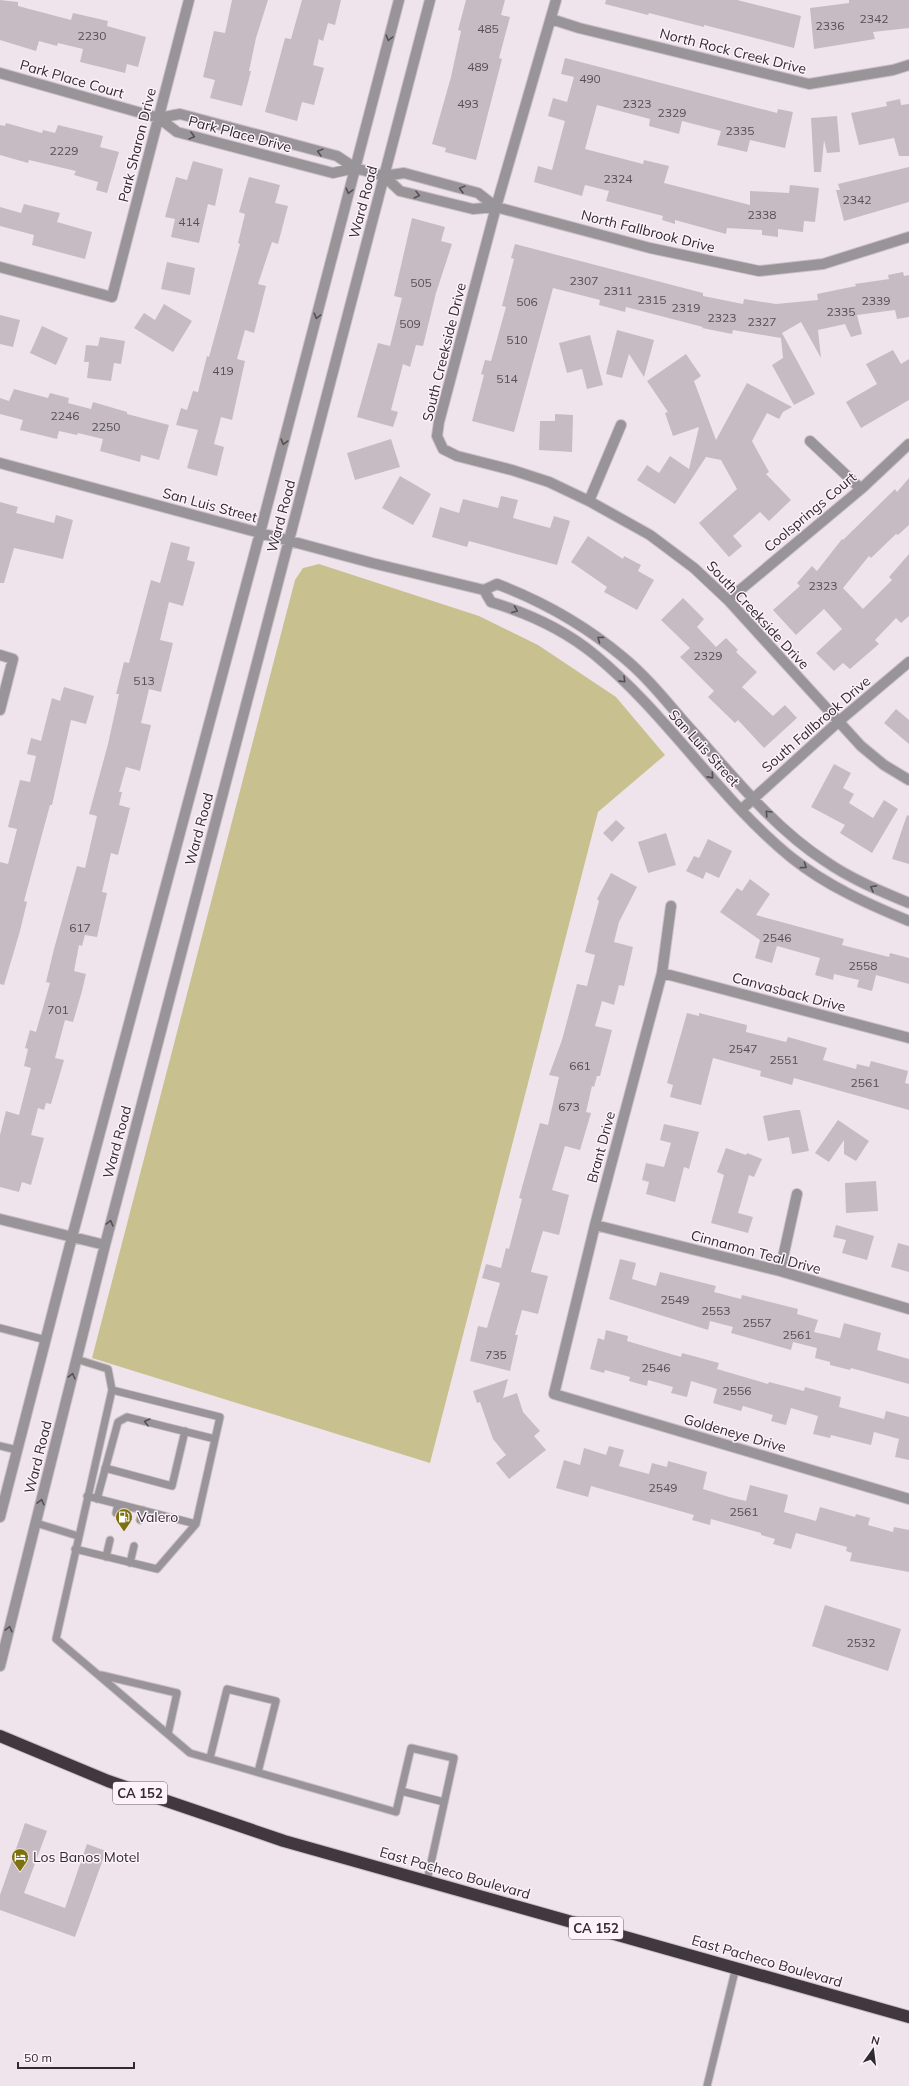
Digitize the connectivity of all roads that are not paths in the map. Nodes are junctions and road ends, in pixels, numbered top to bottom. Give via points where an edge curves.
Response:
1 (189, 0) edge
2 (399, 0) edge
3 (430, 0) edge
4 (556, 0) edge
5 (551, 19) junction
6 (909, 65) edge
7 (0, 73) edge
8 (159, 118) junction
9 (355, 168) junction
10 (384, 176) junction
11 (496, 207) junction
12 (909, 237) edge
13 (0, 268) edge
14 (621, 425) dead end
15 (810, 440) dead end
16 (909, 444) edge
17 (0, 463) edge
18 (861, 489) junction
19 (589, 501) junction
20 (260, 533) junction
21 (289, 541) junction
22 (484, 590) junction
23 (728, 600) junction
24 (0, 655) edge
25 (909, 662) edge
26 (0, 710) edge
27 (838, 722) junction
28 (909, 780) edge
29 (753, 798) junction
30 (742, 809) junction
31 (909, 903) edge
32 (671, 906) dead end
33 (909, 921) edge
34 (662, 973) junction
35 (909, 1038) edge
36 (797, 1194) dead end
37 (0, 1219) edge
38 (595, 1225) junction
39 (72, 1236) junction
40 (105, 1245) junction
41 (780, 1271) junction
42 (909, 1309) edge
43 (0, 1328) edge
44 (46, 1340) junction
45 (76, 1359) junction
46 (112, 1390) junction
47 (554, 1394) joint
48 (185, 1431) junction
49 (215, 1439) junction
50 (0, 1446) edge
51 (17, 1450) junction
52 (105, 1468) junction
53 (87, 1496) junction
54 (97, 1499) junction
55 (909, 1499) edge
56 (118, 1504) junction
57 (143, 1510) junction
58 (116, 1514) dead end
59 (0, 1517) edge
60 (140, 1520) dead end
61 (36, 1524) junction
62 (196, 1524) junction
63 (78, 1536) junction
64 (110, 1540) dead end
65 (134, 1546) dead end
66 (75, 1549) junction
67 (106, 1557) junction
68 (130, 1563) junction
69 (0, 1666) edge
70 (100, 1675) junction
71 (168, 1734) junction
72 (0, 1736) edge
73 (210, 1758) junction
74 (258, 1772) junction
75 (401, 1791) junction
76 (444, 1802) junction
77 (427, 1881) junction
78 (736, 1967) junction
79 (909, 2017) edge
80 (707, 2086) edge

1 - 8 street, Park Sharon Drive
2 -> 9 street, Ward Road
3 - 10 street, Ward Road
4 - 5 street, South Creekside Drive
5 - 6 street, North Rock Creek Drive via 810,84
5 - 11 street, South Creekside Drive
7 - 8 street, Park Place Court
9 -> 8 street, Park Place Drive via 337,156 180,114
8 -> 9 street, Park Place Drive via 177,132 333,173
8 - 13 street, Park Sharon Drive via 112,297
9 - 10 street, Park Place Drive
9 -> 20 street, Ward Road
11 -> 10 street, North Fallbrook Drive via 478,193 404,174
10 -> 11 street, Park Place Drive via 400,191 473,209
10 - 21 street, Ward Road
11 - 12 street, North Fallbrook Drive via 650,248 759,271 823,264
11 - 19 street, South Creekside Drive via 437,436 443,449 457,456 549,482
14 - 19 street
15 - 18 street
16 - 18 street, Coolsprings Court
17 - 20 street, San Luis Street
18 - 23 street, Coolsprings Court
19 - 23 street, South Creekside Drive via 650,535 694,568
20 - 21 street, San Luis Street
20 - 39 street, Ward Road
21 - 22 street, San Luis Street
40 -> 21 street, Ward Road
29 -> 22 street, San Luis Street via 645,678 604,642 551,607 519,593 497,584
22 -> 30 street, San Luis Street via 490,602 544,623 594,654 634,692
23 - 27 street, South Creekside Drive
24 - 26 street via 13,658
25 - 27 street, South Fallbrook Drive
27 - 28 street, South Creekside Drive via 884,765
27 - 29 street, South Fallbrook Drive
29 - 30 street, South Fallbrook Drive
31 -> 29 street, San Luis Street via 879,891 825,861 802,844
30 -> 33 street, San Luis Street via 792,858 817,876 873,906
32 - 34 street, Brant Drive
34 - 35 street, Canvasback Drive
34 - 38 street, Brant Drive
36 - 41 street
37 - 39 street
38 - 41 street, Cinnamon Teal Drive
38 - 47 street, Brant Drive
39 - 40 street
39 - 44 street, Ward Road
40 - 45 street, Ward Road
41 - 42 street, Cinnamon Teal Drive
43 - 44 lane
44 - 51 street, Ward Road
45 - 46 lane via 108,1369
61 -> 45 street, Ward Road
46 - 49 lane via 220,1417
46 - 53 lane
47 - 55 street, Goldeneye Drive
48 - 49 lane
48 -> 52 lane via 127,1417 118,1422
48 - 52 lane via 172,1486
49 - 62 lane
50 - 51 lane
51 - 59 street, Ward Road
52 - 54 lane
53 - 54 lane
53 - 63 lane
54 - 56 lane
56 - 57 lane
56 - 58 lane
57 - 60 lane
57 - 62 lane
61 - 63 lane
69 -> 61 street, Ward Road
62 - 68 lane via 157,1569
63 - 66 lane
64 - 67 lane
65 - 68 lane
66 - 67 lane
66 - 70 lane via 56,1639
67 - 68 lane
70 - 71 lane
70 - 71 lane via 177,1692
71 - 73 lane via 190,1753
72 - 77 highway, East Pacheco Boulevard / CA 152 via 108,1782 173,1805
73 - 74 lane
73 - 74 lane via 227,1689 276,1701
74 - 75 lane via 396,1812
75 - 76 lane
75 - 76 lane via 411,1748 454,1758
76 - 77 lane
77 - 78 highway, East Pacheco Boulevard / CA 152
78 - 79 highway, East Pacheco Boulevard / CA 152
78 - 80 lane

